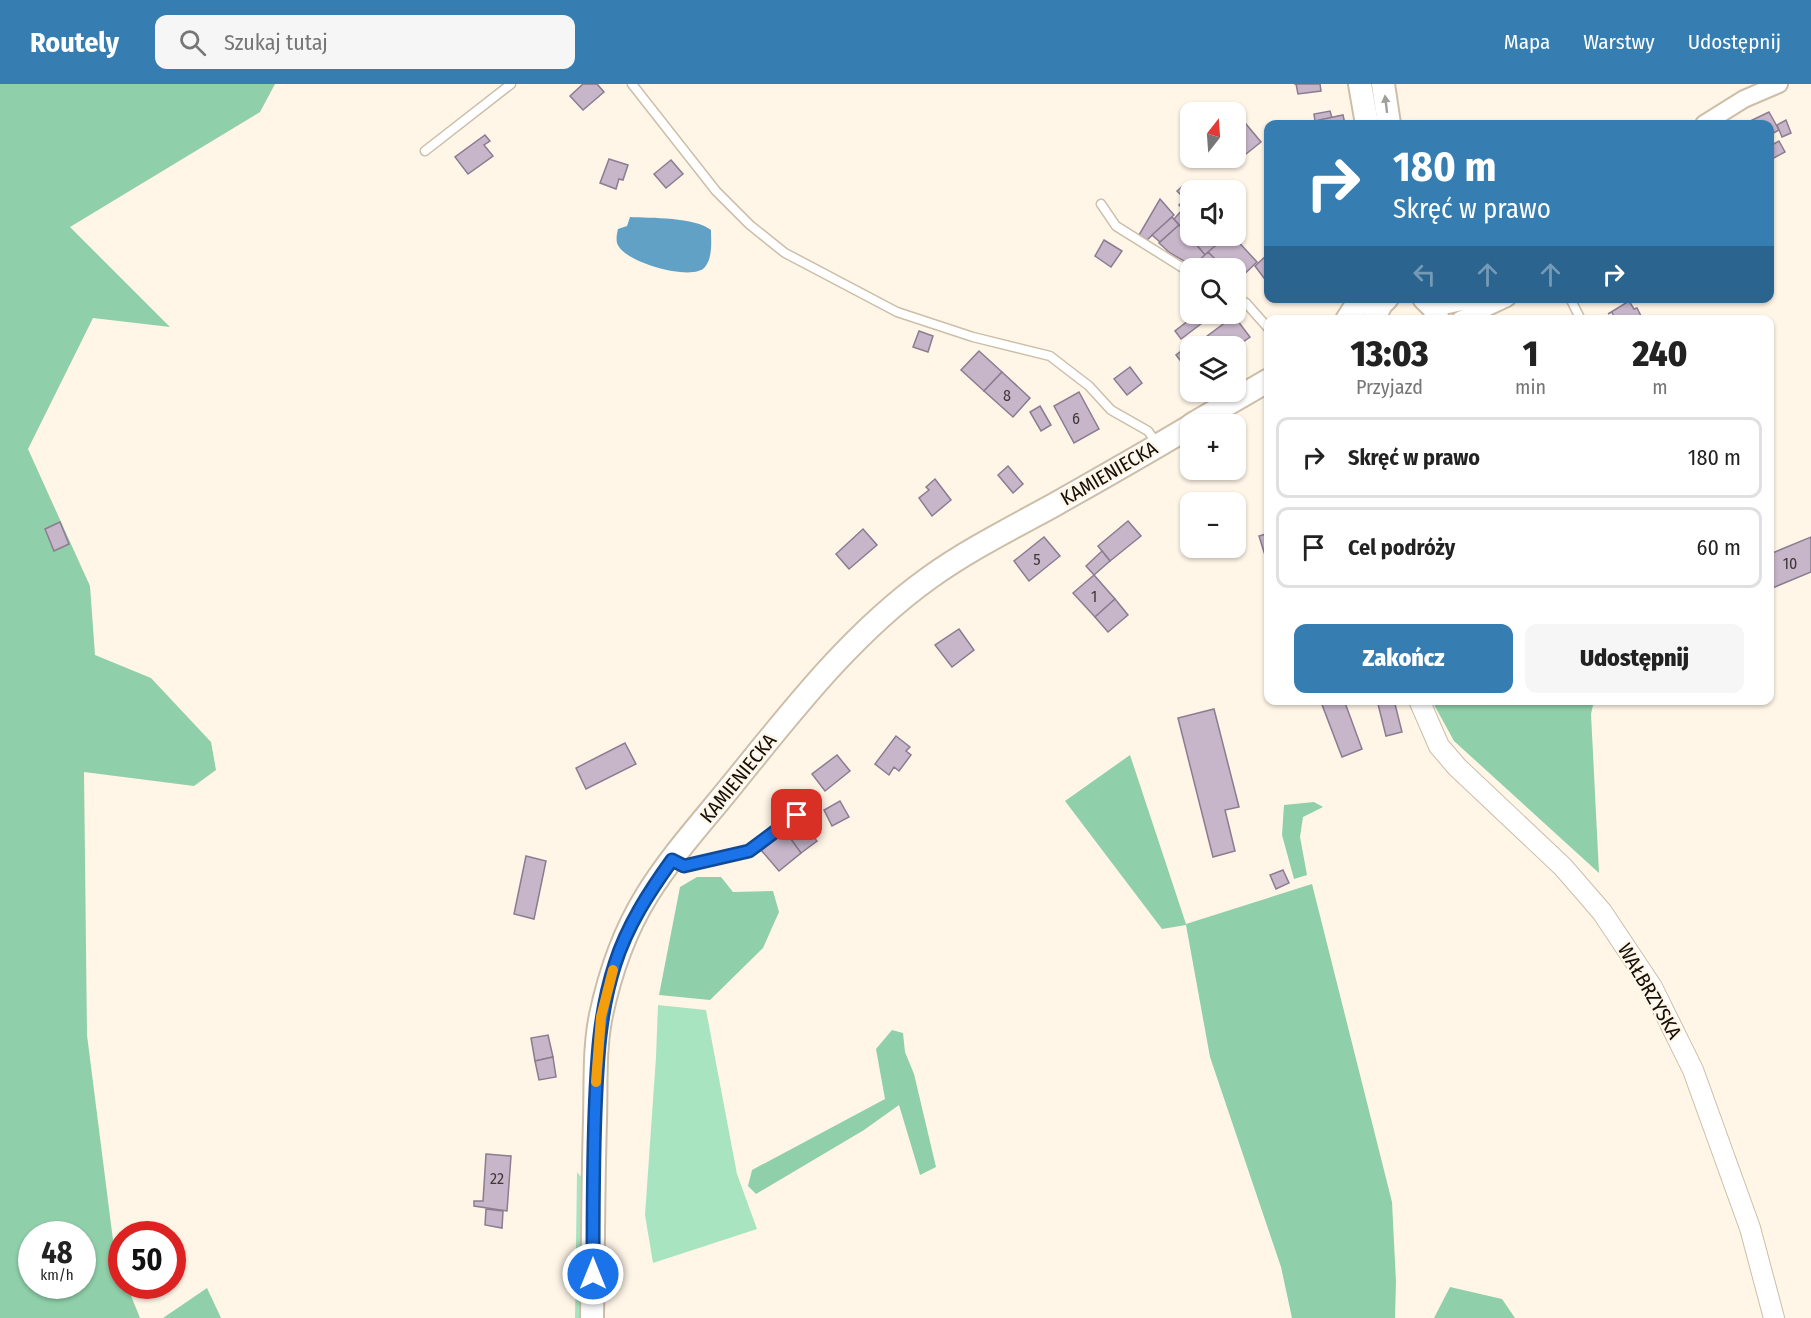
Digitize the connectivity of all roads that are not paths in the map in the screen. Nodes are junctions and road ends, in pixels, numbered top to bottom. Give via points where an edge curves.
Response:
1 (511, 84) edge
2 (632, 84) edge
3 (1360, 84) edge
4 (1383, 84) edge
5 (1779, 84) edge
6 (1366, 120) edge
7 (1388, 120) edge
8 (1710, 120) edge
9 (425, 151) dead end
10 (1101, 204) dead end
11 (1180, 266) edge
12 (1246, 303) edge
13 (1459, 303) edge
14 (1496, 303) edge
15 (1432, 309) edge
16 (1471, 315) edge
17 (1264, 323) edge
18 (1264, 383) edge
19 (1211, 414) edge
20 (1180, 432) edge
21 (1158, 445) junction
22 (1421, 705) edge
23 (797, 815) dead end
24 (672, 860) junction
25 (592, 1318) edge
26 (1774, 1318) edge

1 - 9 lane
2 - 21 lane via 716,190 784,253 897,312 972,337 1050,356 1089,386 1111,410 1148,431
3 - 6 main road
7 -> 4 main road
5 - 8 street via 1743,99
10 - 11 lane via 1116,226
12 - 17 lane
13 - 15 street
14 - 16 street
18 - 19 main road, KAMIENIECKA
20 - 21 main road, KAMIENIECKA
21 - 24 main road, KAMIENIECKA via 987,541 885,612 798,706
22 - 26 street, WAŁBRZYSKA via 1438,746 1563,867 1602,912 1652,987 1693,1070 1750,1228
23 - 24 lane via 749,851 684,866
24 - 25 main road, KAMIENIECKA via 646,896 626,935 601,1017

